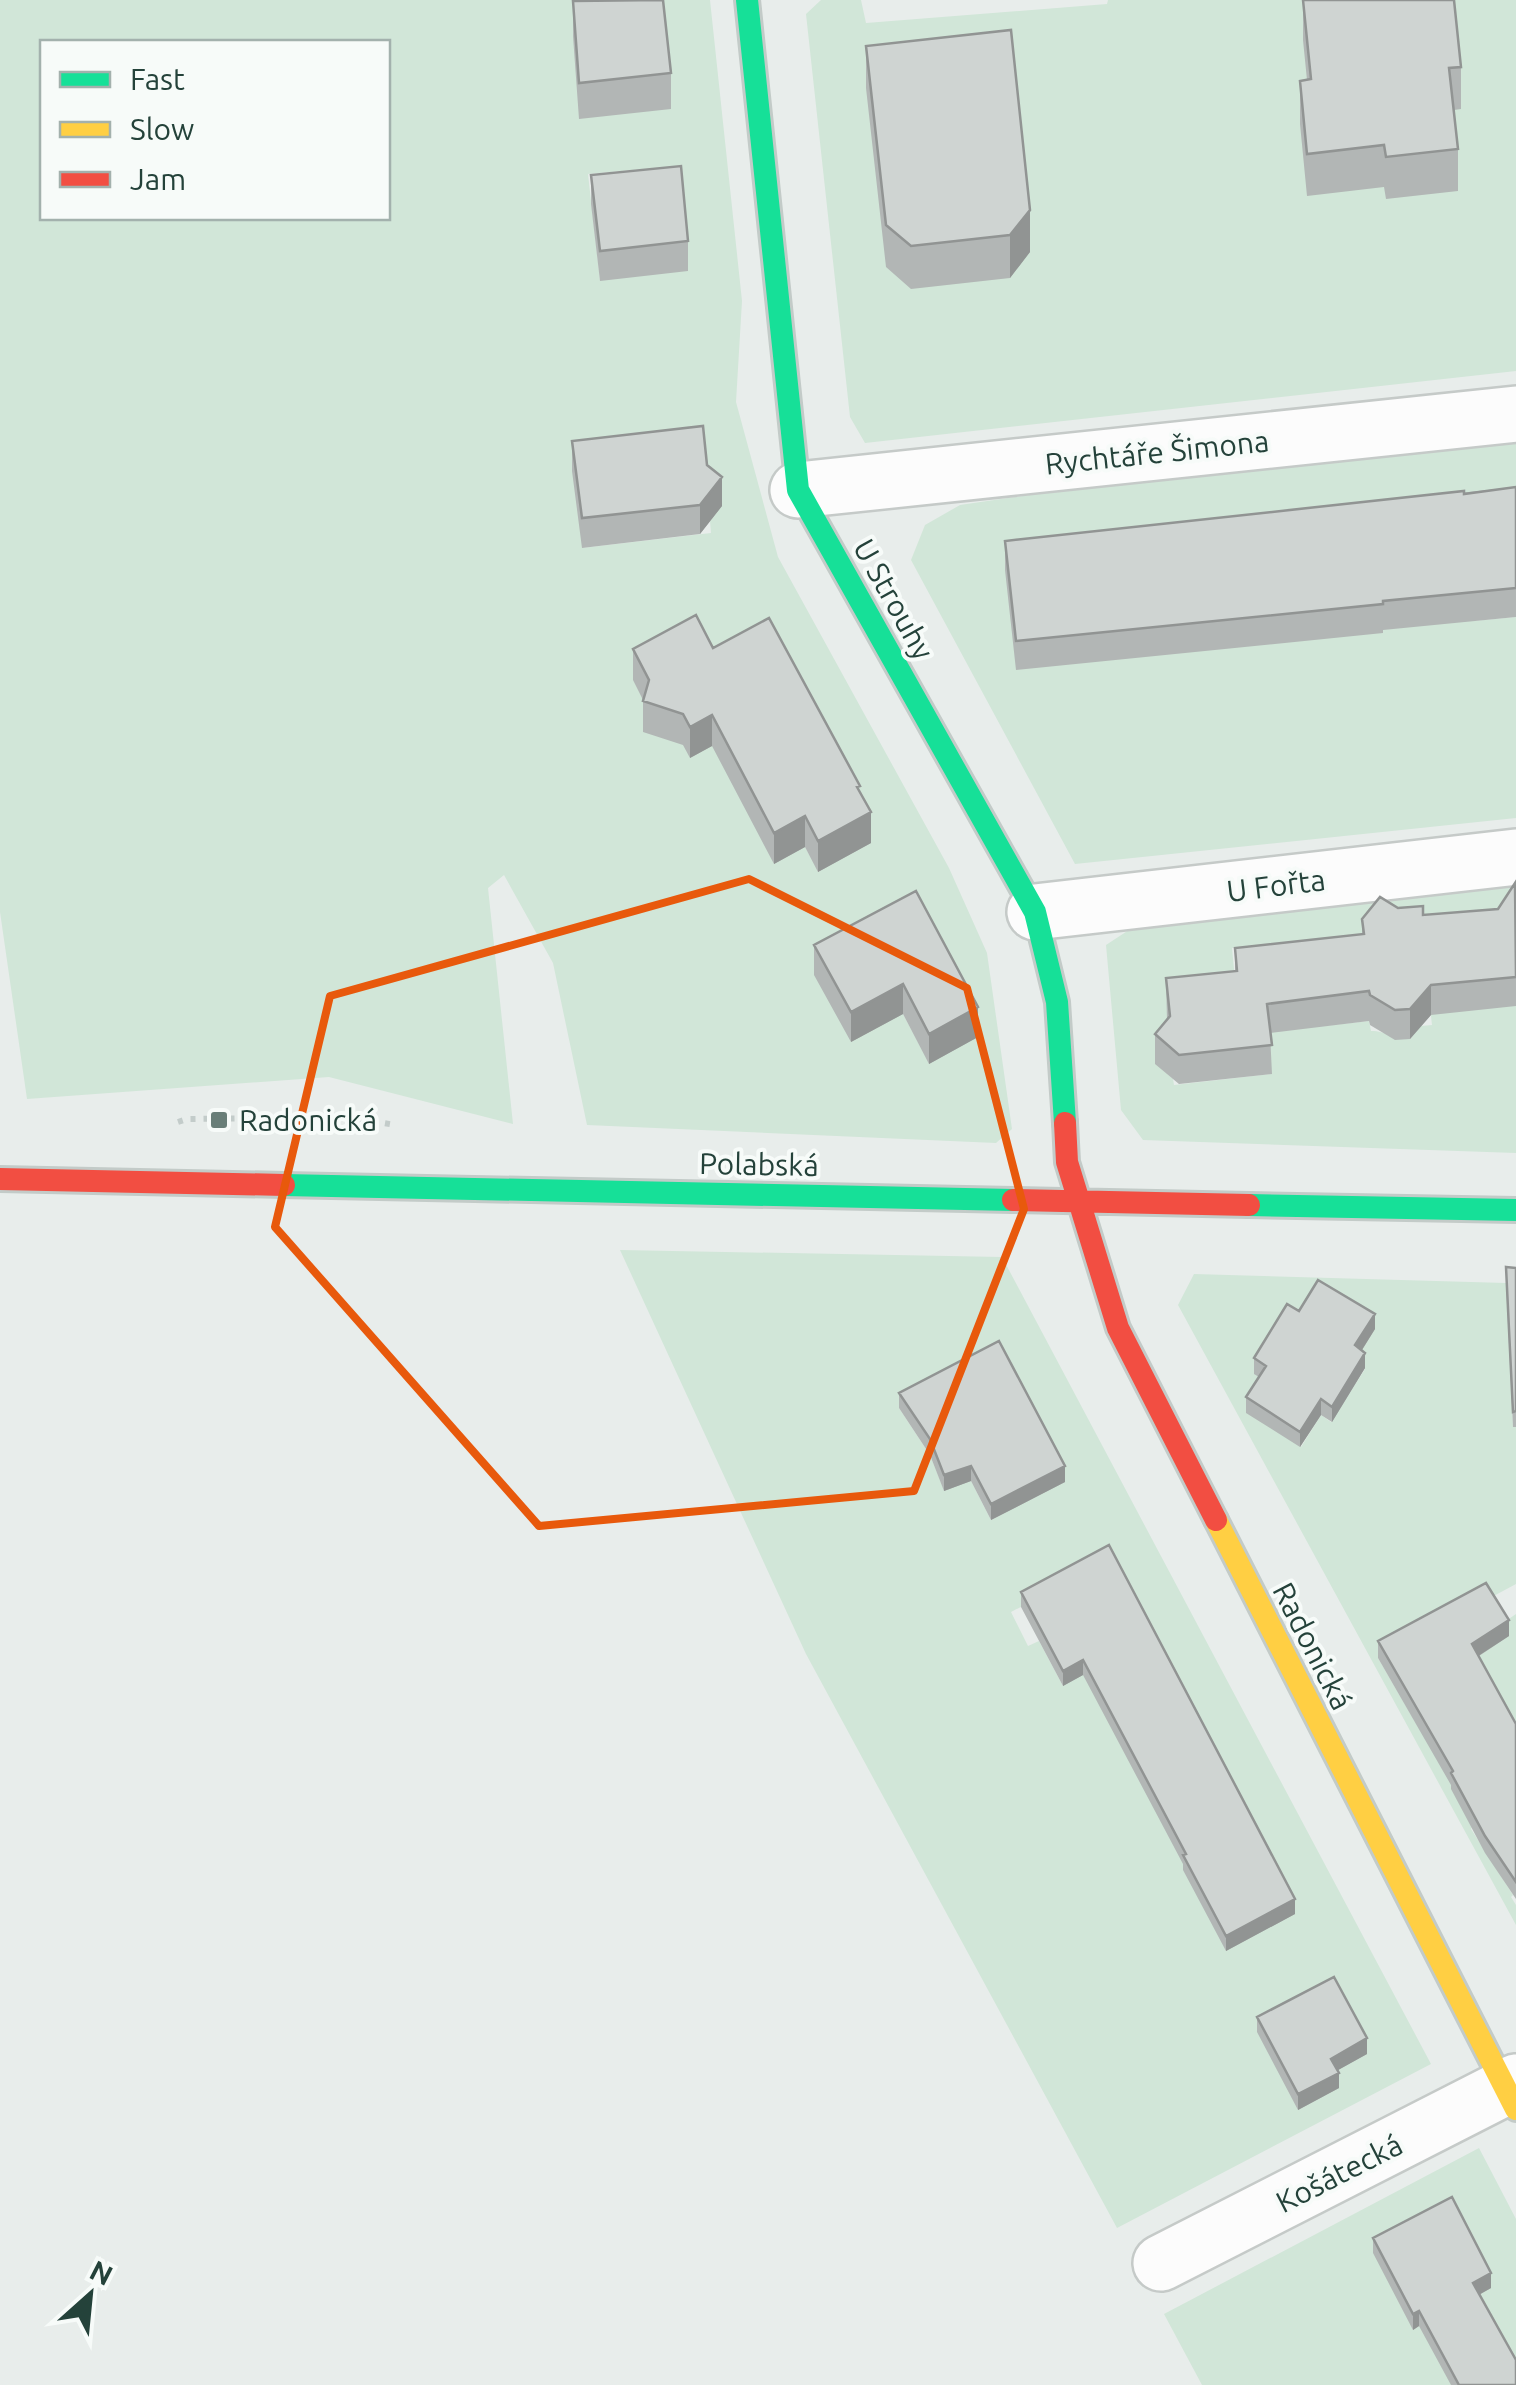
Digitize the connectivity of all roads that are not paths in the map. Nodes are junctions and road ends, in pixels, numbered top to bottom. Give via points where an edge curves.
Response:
1 (747, 0) edge
2 (1516, 414) edge
3 (798, 490) junction
4 (1516, 857) edge
5 (1035, 912) junction
6 (0, 1179) edge
7 (1080, 1200) junction
8 (1516, 1210) edge
9 (1512, 2093) edge
10 (1161, 2263) dead end

1 - 3 street, U Strouhy
2 - 3 street, Rychtáře Šimona
3 - 5 street, U Strouhy
4 - 5 street, U Fořta
5 - 7 street, U Strouhy via 1056,1002 1067,1162
6 - 7 street, Polabská
7 - 8 street, Polabská
7 - 9 street, Radonická via 1118,1328
9 - 10 street, Košátecká

